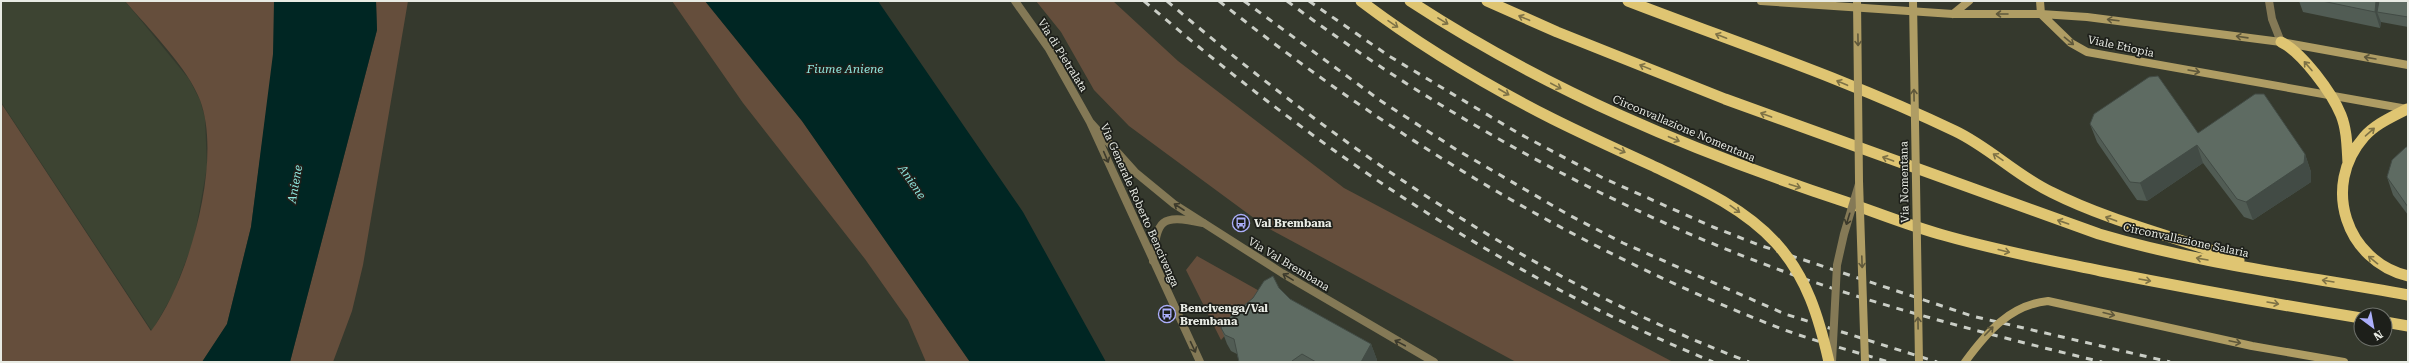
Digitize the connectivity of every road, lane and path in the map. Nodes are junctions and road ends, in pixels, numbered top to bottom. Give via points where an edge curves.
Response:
1 (1015, 1) edge
2 (1361, 1) edge
3 (1410, 1) edge
4 (1487, 1) edge
5 (1628, 1) edge
6 (1761, 1) edge
7 (1858, 1) edge
8 (1913, 1) edge
9 (1969, 1) edge
10 (2040, 1) edge
11 (2269, 1) edge
12 (1814, 3) edge
13 (1953, 14) junction
14 (2041, 14) junction
15 (2281, 42) junction
16 (2408, 65) edge
17 (2330, 95) junction
18 (2408, 109) edge
19 (1090, 122) junction
20 (2348, 164) junction
21 (1859, 181) junction
22 (1204, 223) junction
23 (1153, 261) junction
24 (2268, 270) junction
25 (2408, 276) edge
26 (2408, 294) edge
27 (2353, 317) edge
28 (2393, 323) edge
29 (2393, 324) edge
30 (2408, 326) edge
31 (2408, 329) edge
32 (1200, 362) edge
33 (1434, 362) edge
34 (1831, 362) edge
35 (1865, 362) edge
36 (1919, 362) edge
37 (1965, 362) edge
38 (2344, 362) edge

1 - 19 street, Via di Pietralata via 1049,49
2 -> 34 highway, bridge via 1415,39 1508,95 1708,192 1744,215 1775,242 1797,270 1815,307
3 -> 27 highway, Circonvallazione Nomentana via 1491,51 1569,93 1764,176 1966,241 2013,253 2139,279
24 -> 4 highway, Circonvallazione Salaria via 2136,245 2068,224 1725,99
24 -> 5 highway via 2104,216 2049,192 1956,131 1822,75
6 - 12 main road
7 -> 21 main road, bridge
36 -> 8 main road, Via Nomentana, bridge
9 - 13 main road
10 - 14 main road
11 - 15 street via 2272,19
12 - 13 main road
14 -> 13 main road
15 -> 14 main road, Viale Etiopia via 2182,28
14 -> 17 main road, Viale Etiopia via 2071,43 2087,52
16 -> 15 main road, Viale Etiopia
17 -> 15 highway via 2298,55
17 - 18 main road, Viale Etiopia
17 - 20 highway via 2344,125
20 -> 18 highway via 2368,132
22 -> 19 street, Via Val Brembana via 1174,204 1144,180
19 -> 23 street, Via Generale Roberto Bencivenga
25 -> 20 highway via 2380,265 2370,258 2347,225 2343,205
21 -> 34 street, bridge via 1838,259
21 -> 35 main road, bridge
22 - 23 street via 1174,218 1162,224 1156,236
33 -> 22 street, Via Val Brembana via 1363,322
23 -> 32 street, Via Generale Roberto Bencivenga
26 -> 24 highway, Circonvallazione Salaria
28 - 30 highway
29 - 31 highway
37 -> 38 main road, bridge via 1982,339 2000,321 2026,305 2048,301 2252,346

